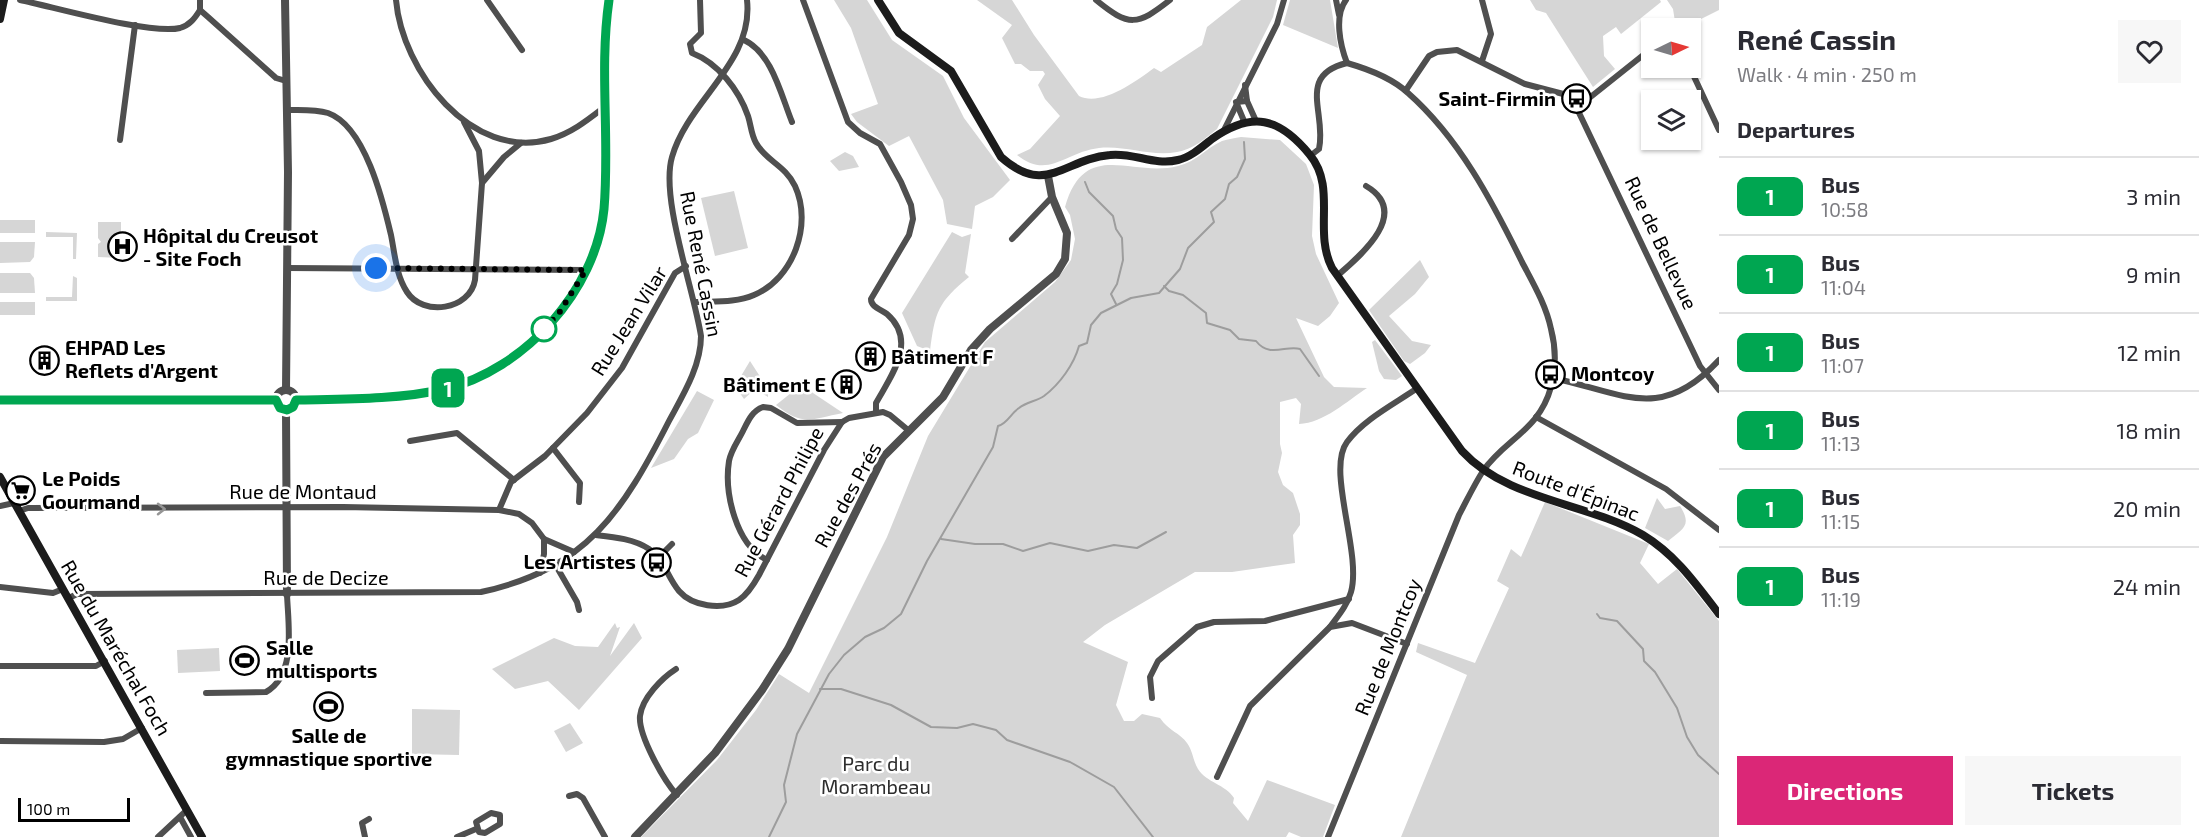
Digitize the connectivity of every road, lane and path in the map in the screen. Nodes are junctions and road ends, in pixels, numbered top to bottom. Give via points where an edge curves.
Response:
1 (4, 0) edge
2 (20, 0) edge
3 (200, 0) edge
4 (285, 0) edge
5 (396, 0) edge
6 (487, 0) edge
7 (609, 0) edge
8 (700, 0) edge
9 (747, 0) edge
10 (803, 0) edge
11 (878, 0) edge
12 (1096, 0) edge
13 (1170, 0) edge
14 (1284, 0) edge
15 (1336, 0) edge
16 (1346, 0) edge
17 (1482, 0) edge
18 (200, 10) junction
19 (1339, 16) junction
20 (0, 19) edge
21 (135, 25) junction
22 (744, 40) junction
23 (522, 50) dead end
24 (1641, 57) edge
25 (1482, 61) junction
26 (1347, 63) junction
27 (722, 74) junction
28 (1695, 78) edge
29 (286, 81) junction
30 (1245, 84) junction
31 (1406, 90) junction
32 (1247, 101) junction
33 (1236, 102) junction
34 (606, 106) junction
35 (1578, 107) junction
36 (287, 110) junction
37 (463, 120) junction
38 (1244, 121) junction
39 (1256, 121) junction
40 (792, 122) dead end
41 (1719, 130) edge
42 (1222, 132) junction
43 (120, 140) dead end
44 (521, 143) junction
45 (1310, 156) junction
46 (1048, 176) junction
47 (482, 183) junction
48 (1366, 186) dead end
49 (1052, 197) junction
50 (1012, 239) dead end
51 (686, 266) junction
52 (287, 268) junction
53 (397, 268) junction
54 (476, 269) junction
55 (586, 270) junction
56 (1336, 276) junction
57 (695, 302) junction
58 (1719, 360) edge
59 (1705, 374) junction
60 (1553, 378) junction
61 (1416, 389) junction
62 (286, 390) junction
63 (1719, 390) edge
64 (0, 400) edge
65 (276, 400) junction
66 (296, 400) junction
67 (286, 410) junction
68 (876, 413) junction
69 (1536, 417) junction
70 (842, 422) junction
71 (908, 430) junction
72 (410, 441) dead end
73 (553, 448) junction
74 (1483, 471) junction
75 (0, 477) edge
76 (514, 480) junction
77 (579, 502) dead end
78 (0, 506) edge
79 (17, 507) junction
80 (286, 509) junction
81 (499, 510) junction
82 (1719, 530) edge
83 (596, 535) junction
84 (544, 539) junction
85 (672, 544) dead end
86 (574, 552) junction
87 (658, 558) junction
88 (767, 560) junction
89 (555, 564) junction
90 (540, 574) junction
91 (0, 587) edge
92 (63, 589) junction
93 (287, 594) junction
94 (69, 598) junction
95 (1349, 599) junction
96 (579, 609) dead end
97 (1719, 614) edge
98 (1330, 627) junction
99 (1407, 644) junction
100 (105, 661) junction
101 (0, 666) edge
102 (676, 669) dead end
103 (206, 693) dead end
104 (1152, 698) dead end
105 (142, 728) junction
106 (0, 741) edge
107 (1217, 777) dead end
108 (677, 795) junction
109 (569, 796) dead end
110 (187, 810) junction
111 (180, 817) junction
112 (369, 819) dead end
113 (476, 829) junction
114 (481, 835) edge
115 (158, 837) edge
116 (191, 837) edge
117 (202, 837) edge
118 (365, 837) edge
119 (457, 837) edge
120 (605, 837) edge
121 (635, 837) edge
122 (1328, 837) edge

1 - 20 main road
2 - 21 street
3 - 18 street
4 - 29 street
5 - 37 street via 400,32 413,60 432,90
6 - 23 street
7 - 34 street
8 - 27 street via 701,33 690,44 692,54 704,58
9 - 22 street, Rue René Cassin
10 - 68 street via 848,122 880,144 911,205 909,235 871,299 873,306 893,320 902,349 876,404
11 - 46 main road via 899,33 951,71 1001,158 1029,176
12 - 13 street via 1114,15 1133,21 1149,17
14 - 30 street via 1277,24
15 - 19 street
16 - 19 street
17 - 25 street via 1491,34
18 - 21 street via 191,22 179,28
18 - 29 street via 276,78
19 - 26 street
21 - 43 street
22 - 27 street, Rue René Cassin
22 - 40 street via 754,44 767,62
24 - 35 street
25 - 31 street via 1457,50 1437,52 1421,64
25 - 35 street via 1525,84 1571,96
26 - 31 street, Rue de Montcoy via 1370,70
26 - 45 street via 1324,73 1317,86 1322,136 1319,149
27 - 51 street, Rue René Cassin via 690,116 671,158 669,188
27 - 57 street via 740,97 761,152 788,171 796,189 801,210 798,247 771,286 753,296
28 - 41 street
29 - 36 street
30 - 32 street
30 - 33 street
31 - 60 street, Rue de Montcoy via 1461,154 1516,249 1551,327 1556,356
32 - 33 street
32 - 39 street
33 - 38 street
33 - 42 street
34 - 44 street via 569,132 549,140
34 - 55 street via 603,212
35 - 59 street, Rue de Bellevue
36 - 52 street
36 - 53 street via 328,114 355,137 380,195
37 - 44 street via 489,134
37 - 47 street via 479,151
38 - 39 main road
38 - 42 main road
39 - 45 main road via 1280,129
42 - 46 main road via 1180,160 1159,162 1112,154
44 - 47 street
45 - 56 main road, Route d'Épinac via 1324,183 1322,237
46 - 49 street, Rue des Prés
47 - 54 street
48 - 56 street via 1378,197 1383,223 1377,236
49 - 50 street
49 - 71 street, Rue des Prés via 1067,233 1068,246 1060,267 970,350 943,397
51 - 57 street, Rue René Cassin
51 - 73 street, Rue Jean Vilar via 675,273 622,368
52 - 53 street
52 - 62 street
53 - 54 street
53 - 54 street via 414,300 433,307 463,301 472,292
54 - 55 street
55 - 66 street via 559,313 533,340 473,380 416,394
56 - 61 main road, Route d'Épinac
57 - 83 street, Rue René Cassin via 701,347 690,378 648,463 621,506
58 - 59 street
59 - 60 street via 1671,395 1650,400
59 - 63 street, Rue de Bellevue
60 - 69 street, Rue de Montcoy
61 - 74 main road, Route d'Épinac via 1462,451
61 - 95 street via 1358,430 1341,455 1340,476 1353,573
62 - 65 street via 278,393
62 - 66 street
64 - 65 street
65 - 67 street
66 - 67 street
67 - 80 street
68 - 70 street, Rue Gérard Philipe
68 - 71 street via 890,415
69 - 74 street, Rue de Montcoy
69 - 82 street via 1666,489
70 - 88 street, Rue Gérard Philipe
70 - 88 street via 797,423 763,407 751,416 729,464 736,525 746,542
71 - 108 street, Rue des Prés via 883,457 788,649 715,753
72 - 76 street via 457,433
73 - 76 street, Rue Jean Vilar
73 - 77 street via 580,483
74 - 97 main road, Route d'Épinac via 1642,535 1678,562
74 - 99 street, Rue de Montcoy via 1459,515
75 - 79 main road, Rue du Maréchal Foch
76 - 81 street, Rue Jean Vilar
78 - 79 street, Rue de Montaud
79 -> 80 street, Rue de Montaud
79 - 92 main road, Rue du Maréchal Foch
80 - 81 street, Rue de Montaud
80 - 93 street
81 - 84 street, Rue de Montaud via 519,514
83 - 86 street, Rue René Cassin
83 - 87 street, Rue Gérard Philipe via 627,540 649,549
84 - 86 street, Rue de Montaud
84 - 90 street
85 - 87 street
86 - 89 street, Rue de Decize
87 - 88 street, Rue Gérard Philipe via 679,591 711,606 738,601 749,592
89 - 90 street, Rue de Decize
89 - 96 street
90 - 93 street, Rue de Decize via 503,587 457,594
91 - 92 street via 53,593
92 - 94 main road, Rue du Maréchal Foch
93 - 94 street, Rue de Decize via 80,594
93 - 103 street via 286,664 274,688 266,692
94 - 100 main road, Rue du Maréchal Foch
95 - 98 street
95 - 104 street via 1265,621 1214,622 1197,627 1158,661 1150,677
98 - 99 street via 1360,625
98 - 107 street via 1250,706
99 - 122 street, Rue de Montcoy
100 - 101 street via 96,666
100 - 105 main road, Rue du Maréchal Foch
102 - 108 street via 654,690 639,717 655,760
105 - 106 street via 123,739 104,742
105 - 110 main road, Rue du Maréchal Foch
108 - 121 street, Rue des Prés
109 - 120 street via 577,794 583,798
110 - 111 street
110 - 117 main road, Rue du Maréchal Foch
111 - 115 street
111 - 116 street
112 - 118 street via 362,823
113 - 114 street
113 - 114 street via 480,818 494,812 500,815 499,826
113 - 119 street

